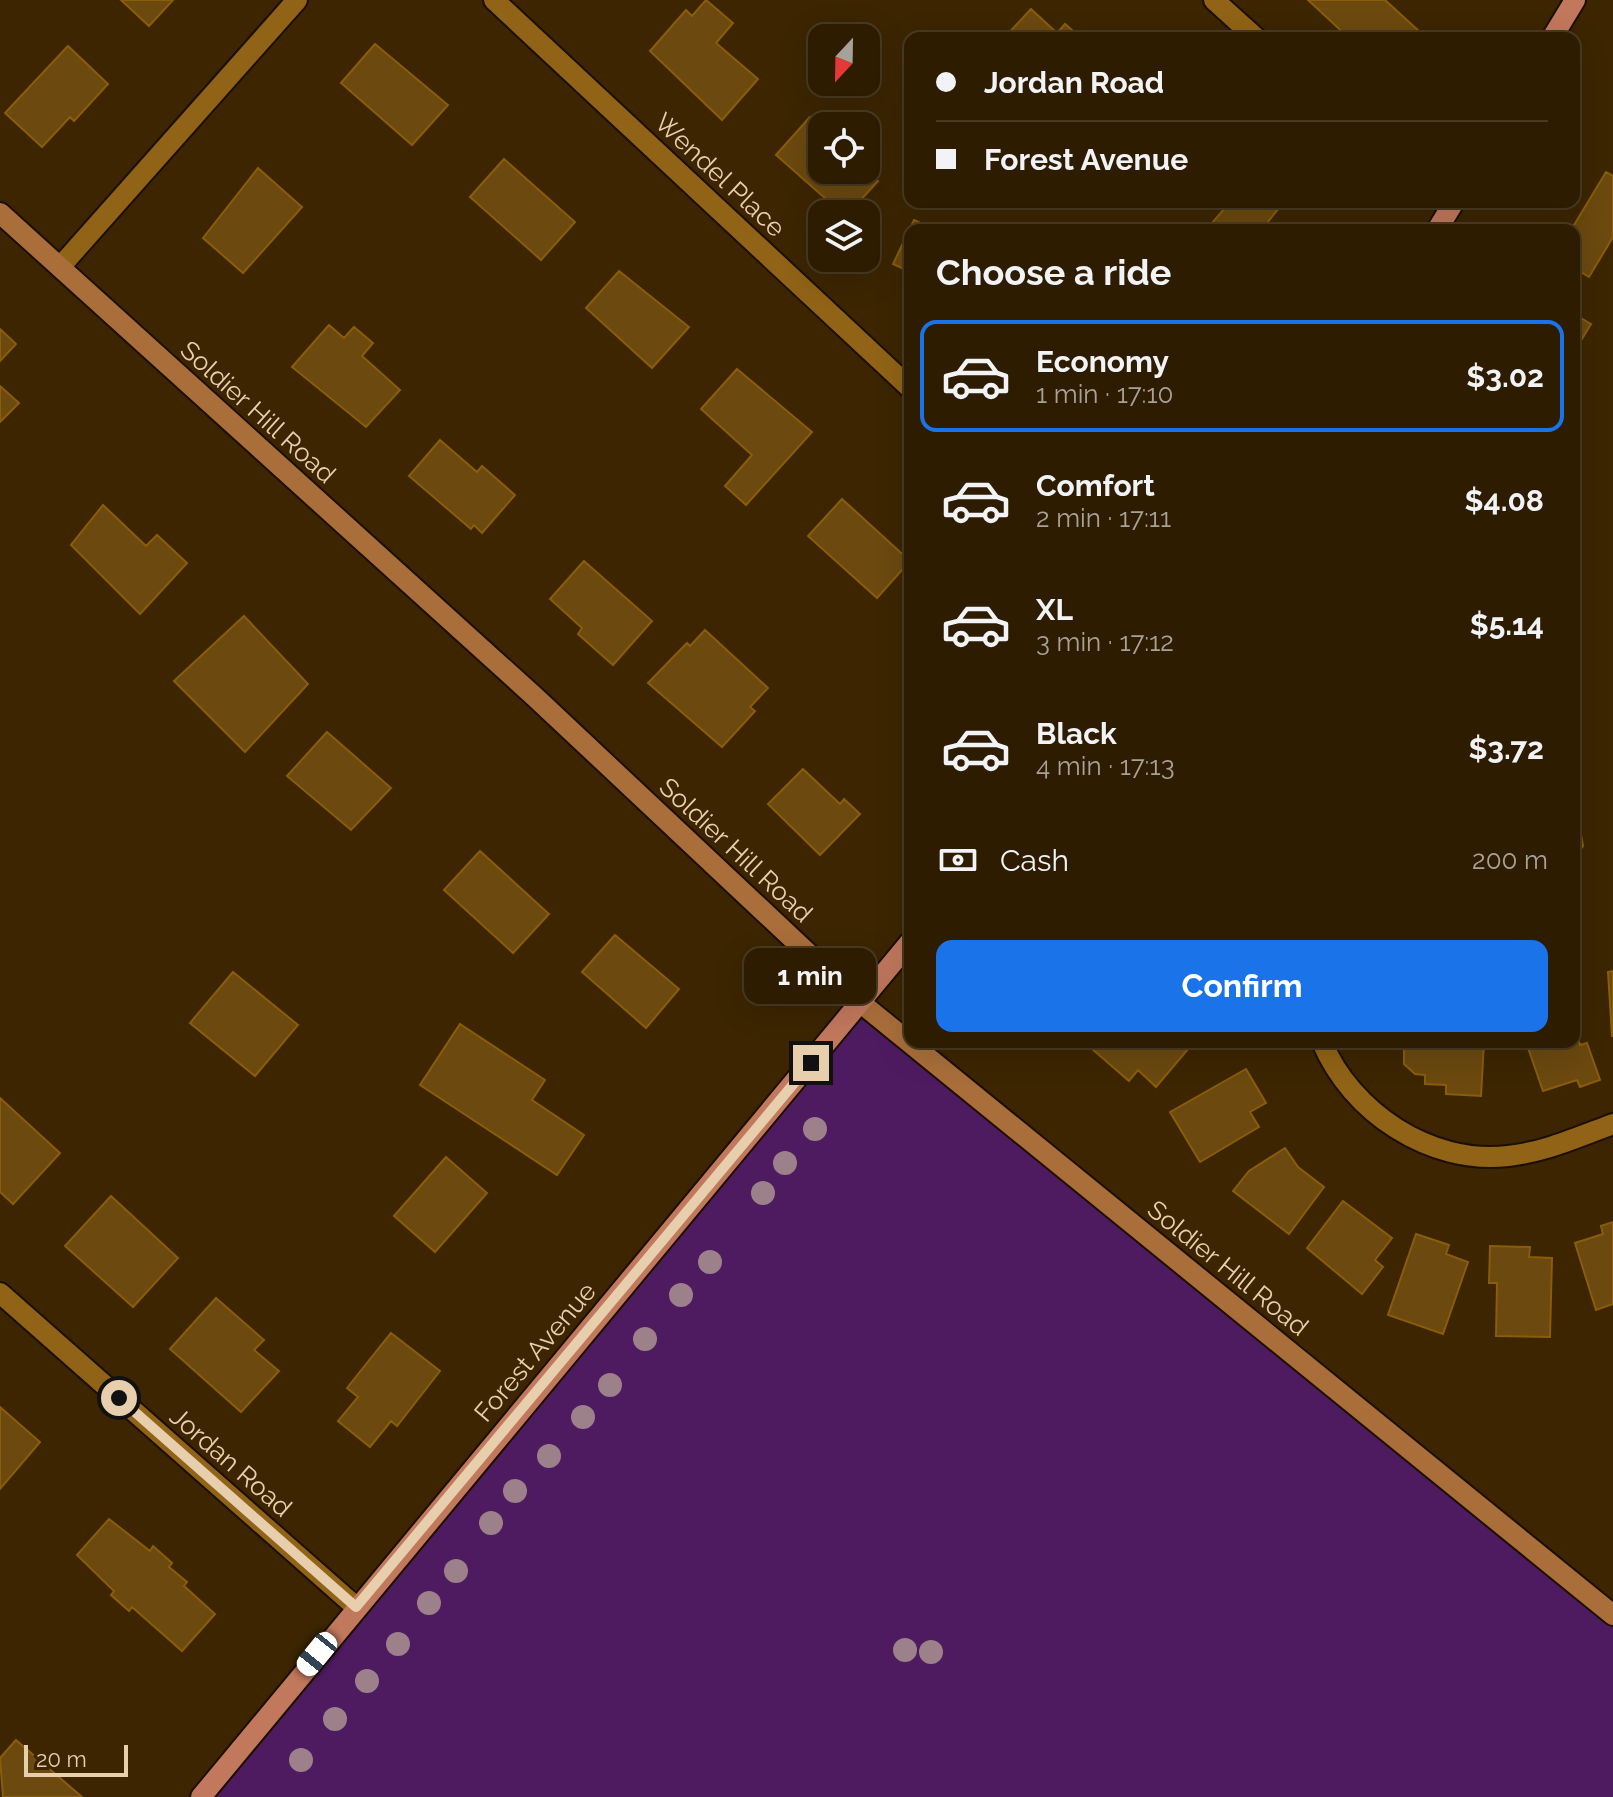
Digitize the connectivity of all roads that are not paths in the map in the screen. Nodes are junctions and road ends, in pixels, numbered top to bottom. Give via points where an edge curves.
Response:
1 (297, 0) edge
2 (494, 0) edge
3 (1214, 0) edge
4 (1575, 0) edge
5 (1249, 32) edge
6 (1556, 32) edge
7 (0, 213) edge
8 (60, 267) junction
9 (904, 382) edge
10 (904, 949) edge
11 (861, 1003) junction
12 (904, 1038) edge
13 (916, 1048) edge
14 (1325, 1048) edge
15 (1613, 1124) edge
16 (0, 1293) edge
17 (356, 1607) junction
18 (1613, 1615) edge
19 (201, 1797) edge

1 - 8 street
2 - 9 street, Wendel Place
3 - 5 street
4 - 6 main road
7 - 8 street, Soldier Hill Road
8 - 11 street, Soldier Hill Road
10 - 11 main road, Forest Avenue
11 - 12 street, Soldier Hill Road
11 - 17 main road, Forest Avenue
13 - 18 street, Soldier Hill Road
14 - 15 street via 1366,1107 1431,1146 1465,1155 1543,1151
16 - 17 street, Jordan Road
17 - 19 main road, Forest Avenue

